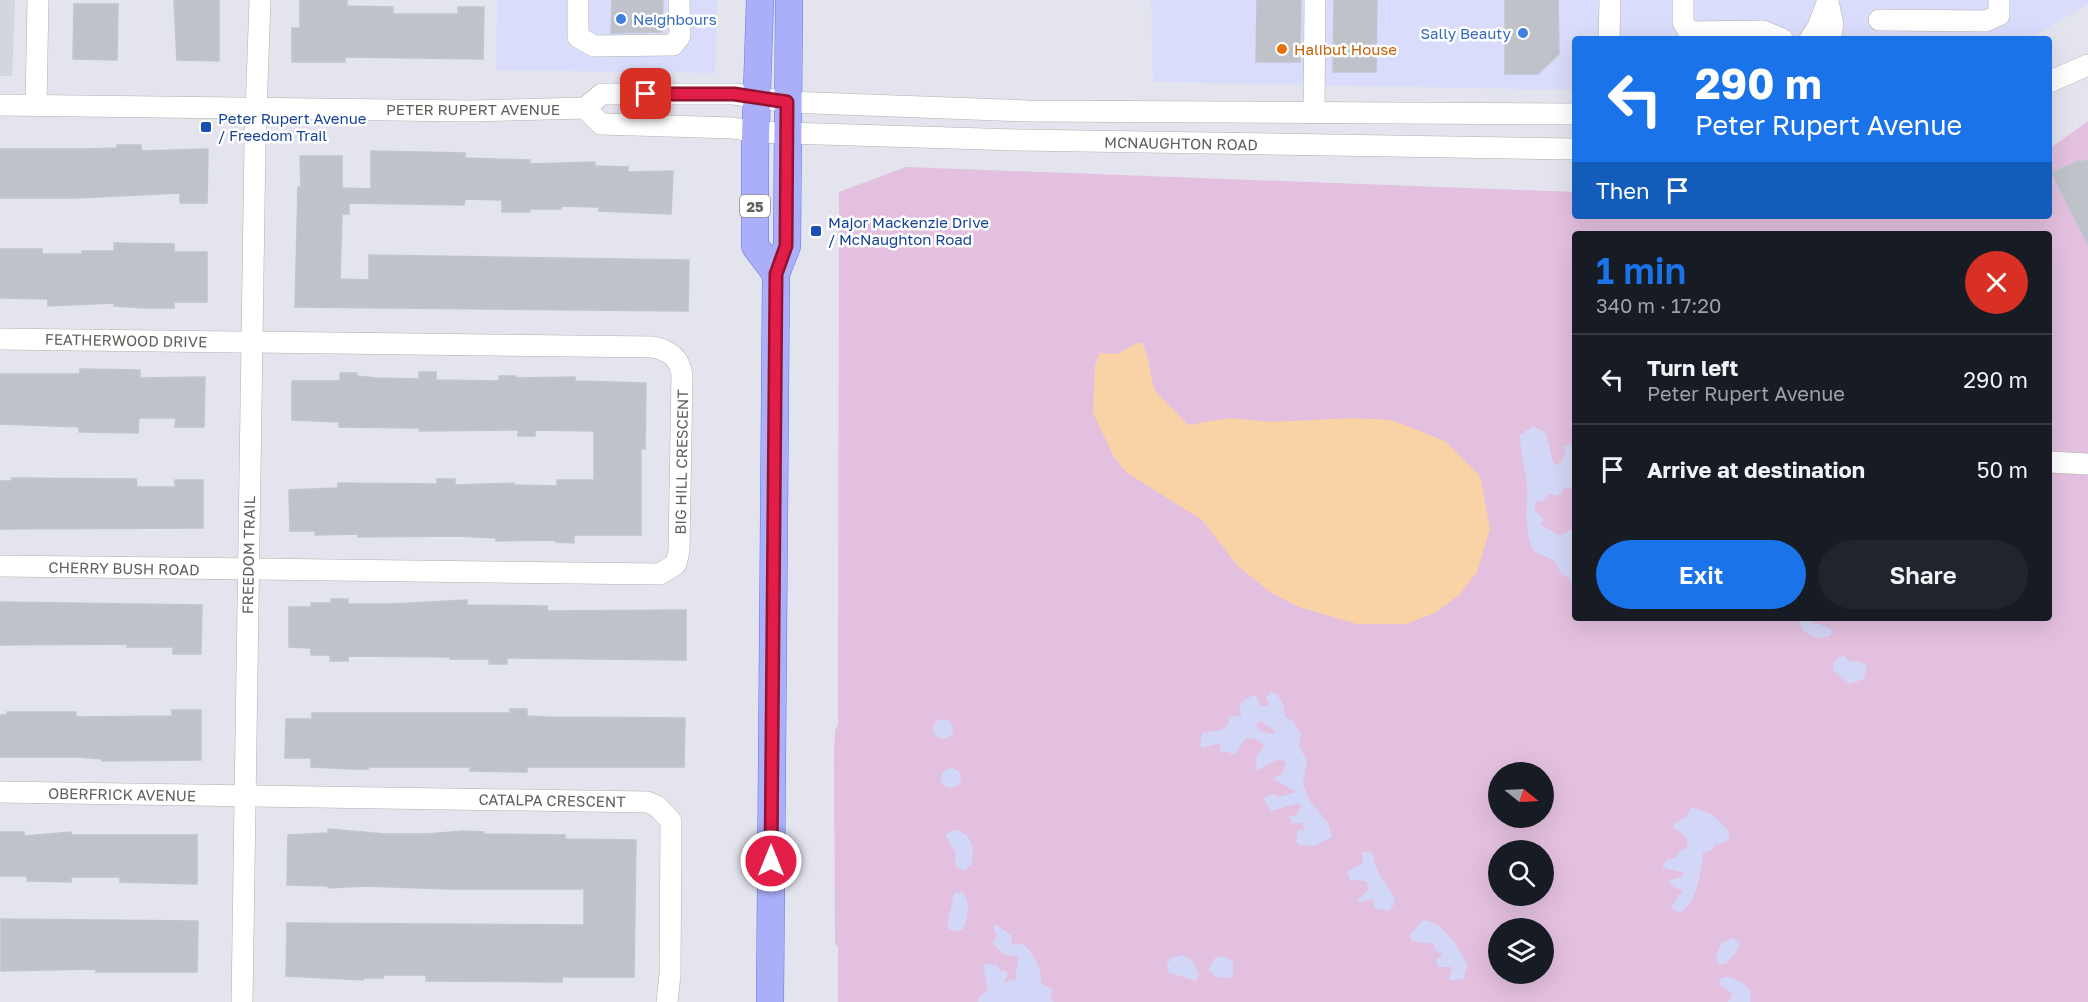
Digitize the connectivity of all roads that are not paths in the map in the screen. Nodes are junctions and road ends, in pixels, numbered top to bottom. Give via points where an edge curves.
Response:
1 (38, 0) edge
2 (260, 0) edge
3 (578, 0) edge
4 (680, 0) edge
5 (760, 0) edge
6 (789, 0) edge
7 (1315, 0) edge
8 (1610, 0) edge
9 (1683, 0) edge
10 (1828, 0) edge
11 (2003, 5) edge
12 (1879, 20) dead end
13 (1609, 36) edge
14 (1773, 36) edge
15 (1811, 36) edge
16 (1831, 36) edge
17 (2088, 65) edge
18 (2052, 81) edge
19 (758, 99) junction
20 (787, 102) junction
21 (0, 105) edge
22 (36, 105) junction
23 (256, 108) junction
24 (585, 108) junction
25 (1314, 113) junction
26 (1572, 114) edge
27 (756, 132) junction
28 (787, 132) junction
29 (1572, 149) edge
30 (776, 274) junction
31 (0, 339) edge
32 (252, 342) junction
33 (2052, 462) edge
34 (2088, 464) edge
35 (0, 566) edge
36 (248, 570) junction
37 (0, 792) edge
38 (244, 796) junction
39 (242, 1002) edge
40 (667, 1002) edge
41 (770, 1002) edge

1 - 22 street
2 - 23 street, FREEDOM TRAIL
3 - 4 street via 579,37 594,46 673,45 680,36
5 - 19 main road, 25
6 - 20 main road, 25
7 - 25 street
8 - 13 street
9 - 14 street via 1683,21 1689,32 1763,32
10 - 15 street
10 - 16 street via 1833,25
11 - 12 street via 1986,21
17 - 18 street
19 - 20 street, MCNAUGHTON ROAD
19 - 24 street, PETER RUPERT AVENUE via 734,94 602,94
19 - 27 main road, 25
20 - 25 street, MCNAUGHTON ROAD via 1028,111
20 - 28 main road, 25
21 - 22 street, PETER RUPERT AVENUE
22 - 23 street, PETER RUPERT AVENUE
23 - 24 street, PETER RUPERT AVENUE
23 - 32 street, FREEDOM TRAIL
24 - 27 street via 602,124
25 - 26 street, MCNAUGHTON ROAD
27 - 28 street, MCNAUGHTON ROAD
27 - 30 main road, 25 via 755,246
28 - 29 street, MCNAUGHTON ROAD via 1018,140
28 - 30 main road, 25 via 786,246
30 - 41 main road, 25
31 - 32 street, FEATHERWOOD DRIVE
32 - 36 street, FREEDOM TRAIL
32 - 36 street, BIG HILL CRESCENT via 653,347 674,356 682,375 679,551 676,564 660,574
33 - 34 street
35 - 36 street, CHERRY BUSH ROAD
36 - 38 street, FREEDOM TRAIL
37 - 38 street, OBERFRICK AVENUE
38 - 39 street, FREEDOM TRAIL
38 - 40 street, CATALPA CRESCENT via 647,802 657,806 671,820 672,836

